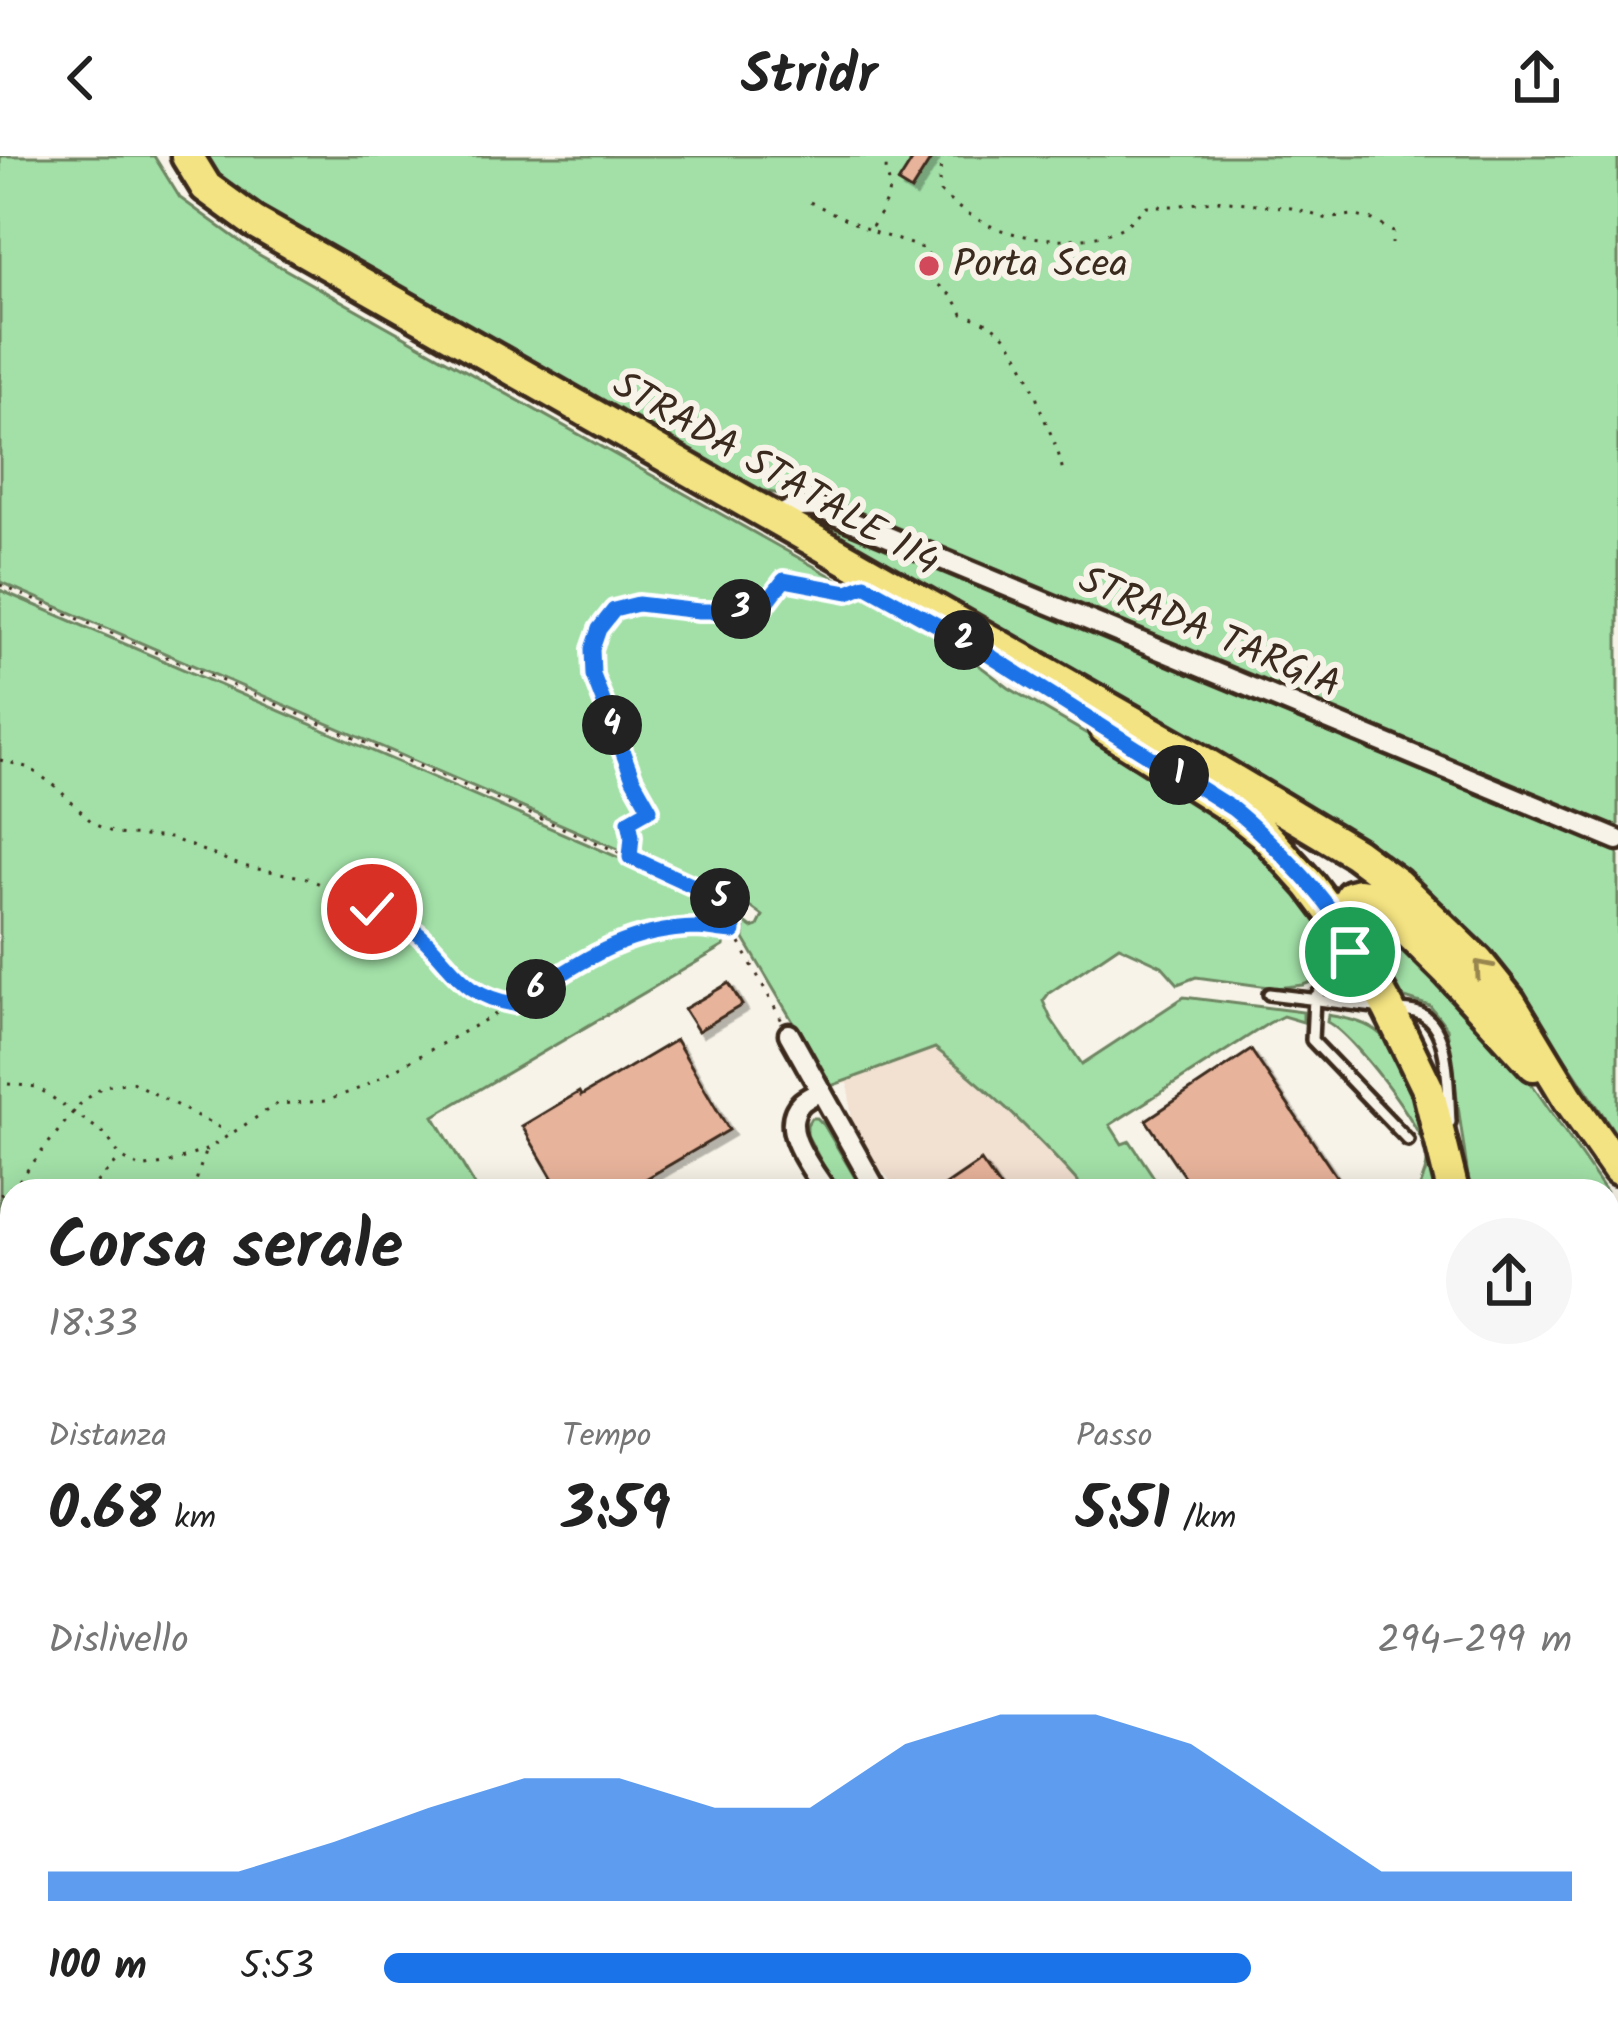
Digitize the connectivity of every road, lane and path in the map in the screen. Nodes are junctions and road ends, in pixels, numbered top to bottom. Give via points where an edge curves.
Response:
1 (167, 156) edge
2 (187, 156) edge
3 (889, 156) edge
4 (942, 156) edge
5 (810, 202) dead end
6 (870, 231) junction
7 (1392, 244) dead end
8 (1063, 472) dead end
9 (775, 520) junction
10 (865, 585) junction
11 (0, 586) edge
12 (0, 760) edge
13 (1618, 840) edge
14 (630, 857) junction
15 (734, 932) junction
16 (1350, 938) junction
17 (1269, 994) dead end
18 (1314, 998) junction
19 (514, 1004) junction
20 (1390, 1009) junction
21 (788, 1034) joint
22 (8, 1084) dead end
23 (819, 1092) junction
24 (1568, 1098) junction
25 (74, 1114) junction
26 (230, 1132) junction
27 (1408, 1140) dead end
28 (206, 1150) junction
29 (121, 1157) junction
30 (1614, 1170) edge
31 (20, 1179) edge
32 (100, 1179) edge
33 (197, 1179) edge
34 (819, 1179) edge
35 (870, 1179) edge
36 (1451, 1179) edge

1 - 10 main road, STRADA STATALE 114 via 195,197 264,246
2 - 9 main road, STRADA STATALE 114 via 206,187 254,222
3 - 6 path via 890,186
4 - 7 path via 940,192 992,227 1020,234 1112,232 1147,206 1220,200 1373,220 1394,232
5 - 6 path
6 - 8 path via 926,249 930,278 963,314 1005,335 1032,382
9 - 13 street, STRADA TARGIA via 788,509 816,507
24 -> 9 main road, STRADA STATALE 114 via 1478,962 1369,863
10 - 14 path via 848,592 784,580 765,605 614,610 592,649 593,675 650,809 629,821
10 - 16 main road, STRADA STATALE 114 via 1233,809 1283,854
11 - 14 path
12 - 19 path via 30,769 116,833 171,838 329,888 406,925 475,992
14 - 15 path via 733,904
15 - 19 path via 655,932 611,945
15 - 21 path
16 - 18 lane via 1346,965
16 - 20 main road, STRADA STATALE 114
16 - 24 main road via 1345,907 1351,896 1372,896
17 - 18 lane
18 - 20 lane
18 - 27 lane via 1312,1040
19 - 26 path via 363,1087 326,1101 277,1104
20 - 36 main road, STRADA STATALE 114 via 1427,1090
21 - 23 street
22 - 25 path via 37,1087
23 - 34 street via 801,1102 792,1120
23 - 35 street
24 - 30 main road, STRADA STATALE 114
25 - 26 path via 103,1086 132,1082
25 - 29 path via 105,1134
25 - 31 path
26 - 28 path
28 - 29 path via 141,1168
28 - 33 path
29 - 32 path

